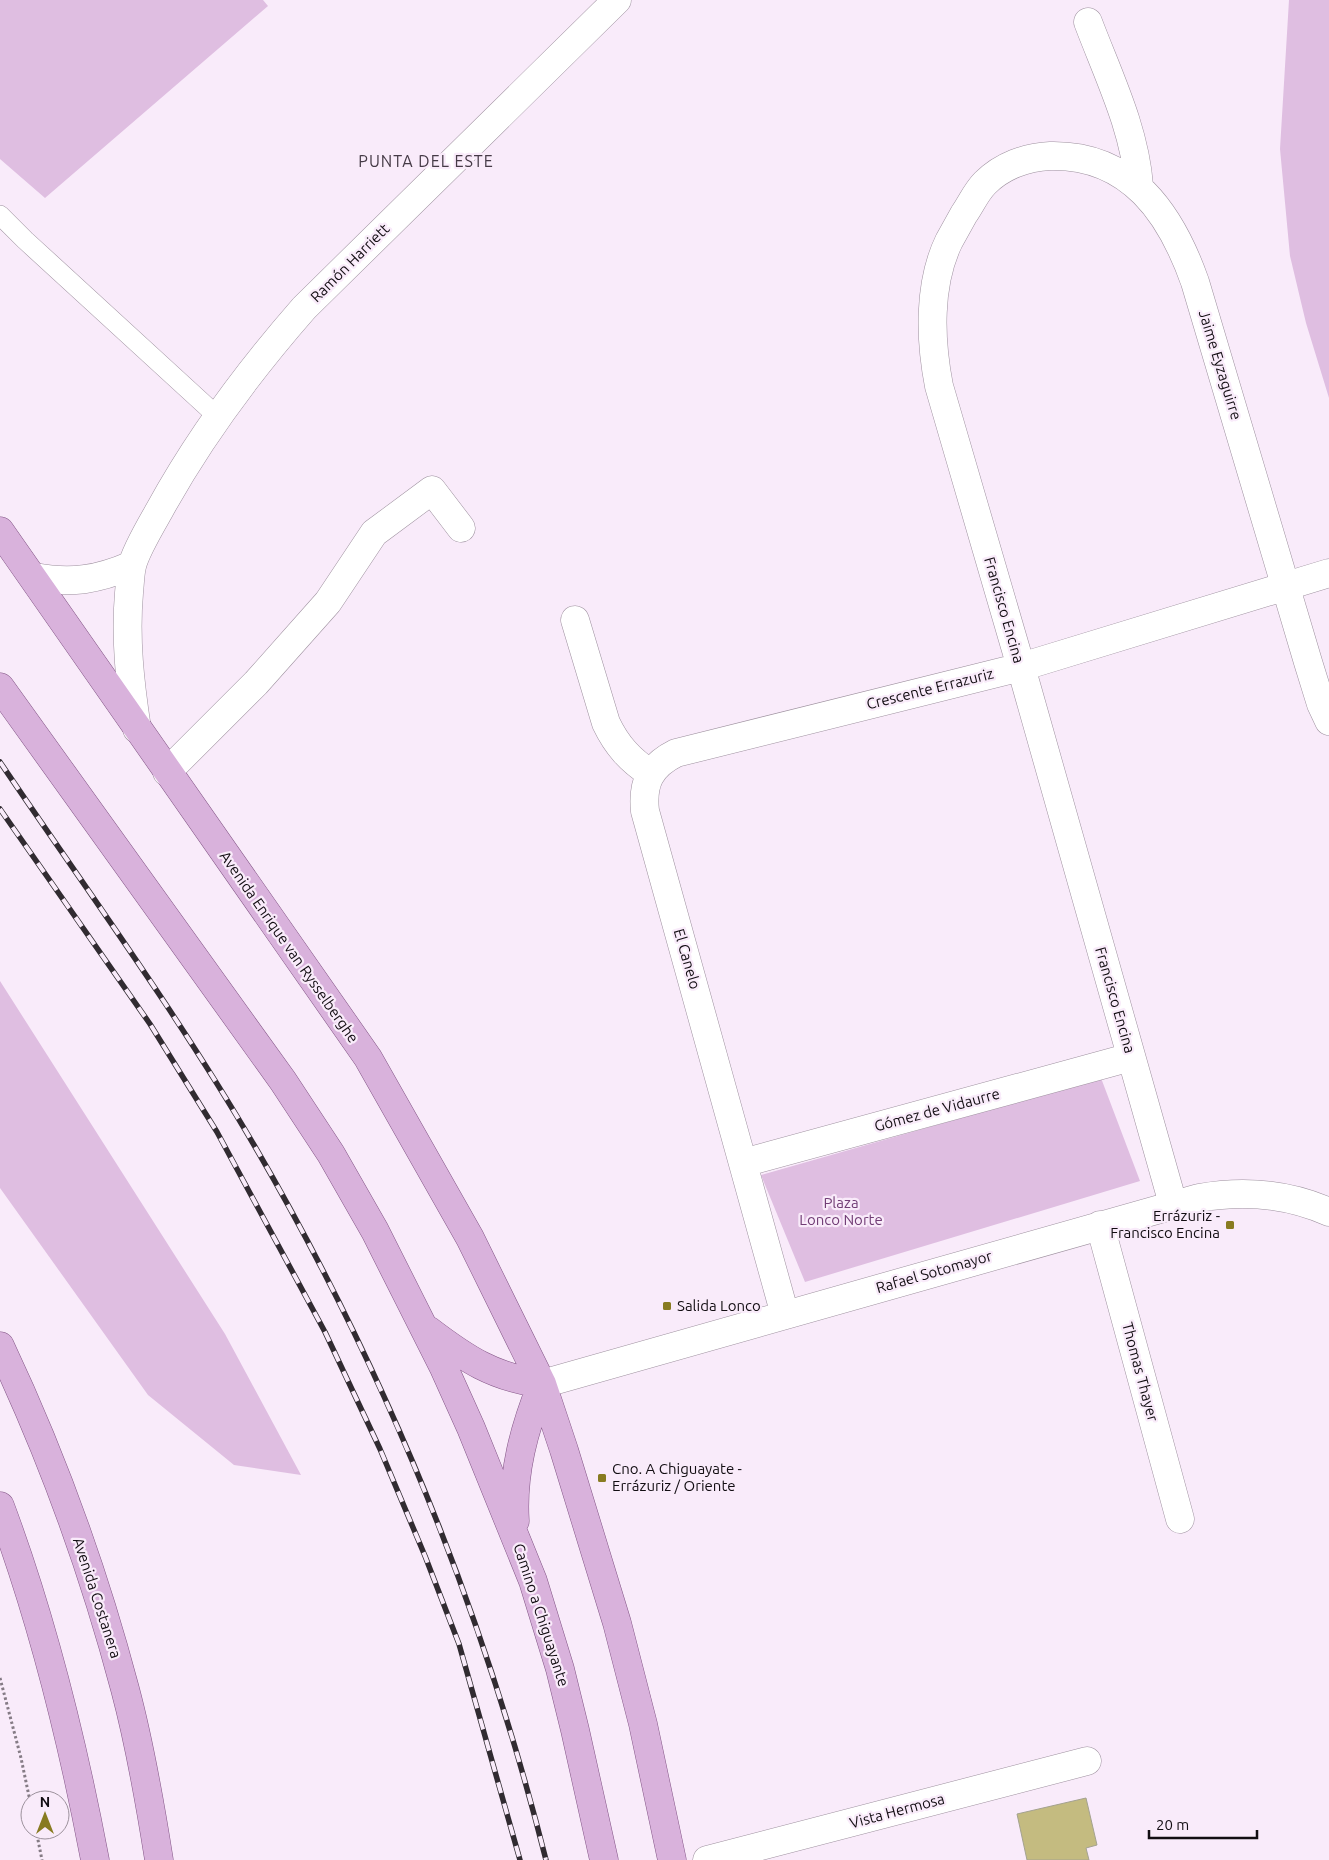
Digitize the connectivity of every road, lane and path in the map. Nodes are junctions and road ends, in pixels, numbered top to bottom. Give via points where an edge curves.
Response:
1 (617, 0) edge
2 (1088, 22) dead end
3 (1139, 186) junction
4 (0, 215) edge
5 (217, 416) junction
6 (461, 528) dead end
7 (0, 531) edge
8 (132, 565) junction
9 (1329, 573) edge
10 (34, 577) junction
11 (1286, 587) junction
12 (575, 620) dead end
13 (1021, 667) junction
14 (0, 687) edge
15 (1329, 721) edge
16 (137, 729) junction
17 (167, 772) junction
18 (651, 774) junction
19 (1131, 1057) junction
20 (743, 1163) junction
21 (1173, 1204) junction
22 (1329, 1212) edge
23 (1100, 1225) junction
24 (786, 1315) junction
25 (423, 1326) junction
26 (0, 1346) edge
27 (542, 1384) junction
28 (0, 1506) edge
29 (1180, 1519) dead end
30 (516, 1538) junction
31 (0, 1678) edge
32 (1087, 1761) dead end
33 (28, 1790) edge
34 (38, 1840) edge
35 (42, 1860) edge
36 (95, 1860) edge
37 (159, 1860) edge
38 (604, 1860) edge
39 (672, 1860) edge
40 (707, 1860) edge

1 - 5 street, Ramón Harriett via 304,308
2 - 3 street via 1132,137
3 - 11 street, Jaime Eyzaguirre via 1169,224 1186,256
3 - 13 street, Francisco Encina via 1117,171 1077,158 1045,157 1012,164 984,184 974,197 949,242 940,266 932,317 935,364
4 - 5 lane
5 - 8 street, Ramón Harriett via 177,478
6 - 17 street via 432,490 374,533 328,602 256,683
7 - 10 main road, Avenida Enrique van Rysselberghe
8 - 10 street via 75,581
8 - 16 street, Ramón Harriett via 128,658
9 - 11 street, Crescente Errazuriz
10 - 16 main road, Avenida Enrique van Rysselberghe
11 - 13 street, Crescente Errazuriz
11 - 15 street, Jaime Eyzaguirre
12 - 18 street via 606,724 621,750
13 - 18 street, Crescente Errazuriz via 676,754 657,765
13 - 19 street, Francisco Encina
14 - 25 main road via 283,1081 331,1154 370,1222
16 - 17 main road, Avenida Enrique van Rysselberghe
17 - 27 main road, Avenida Enrique van Rysselberghe via 368,1058 470,1238
18 - 20 street, El Canelo via 645,786 645,811
19 - 20 street, Gómez de Vidaurre
19 - 21 street, Francisco Encina
20 - 24 street, El Canelo
21 - 22 street, Rafael Sotomayor via 1225,1193 1251,1193 1281,1196
21 - 23 street, Rafael Sotomayor
23 - 24 street, Rafael Sotomayor
23 - 29 street, Thomas Thayer
24 - 27 street, Rafael Sotomayor
25 - 27 main road via 454,1350 497,1374
25 - 30 main road, Camino a Chiguayante via 471,1428
26 - 37 main road, Avenida Costanera via 36,1427 99,1601 125,1690
27 - 30 main road via 519,1454 515,1491
27 - 39 main road via 617,1623 644,1724
28 - 36 main road via 38,1618 61,1700
30 - 38 main road, Camino a Chiguayante via 560,1669
31 - 33 path
32 - 40 street, Vista Hermosa
34 - 35 path

